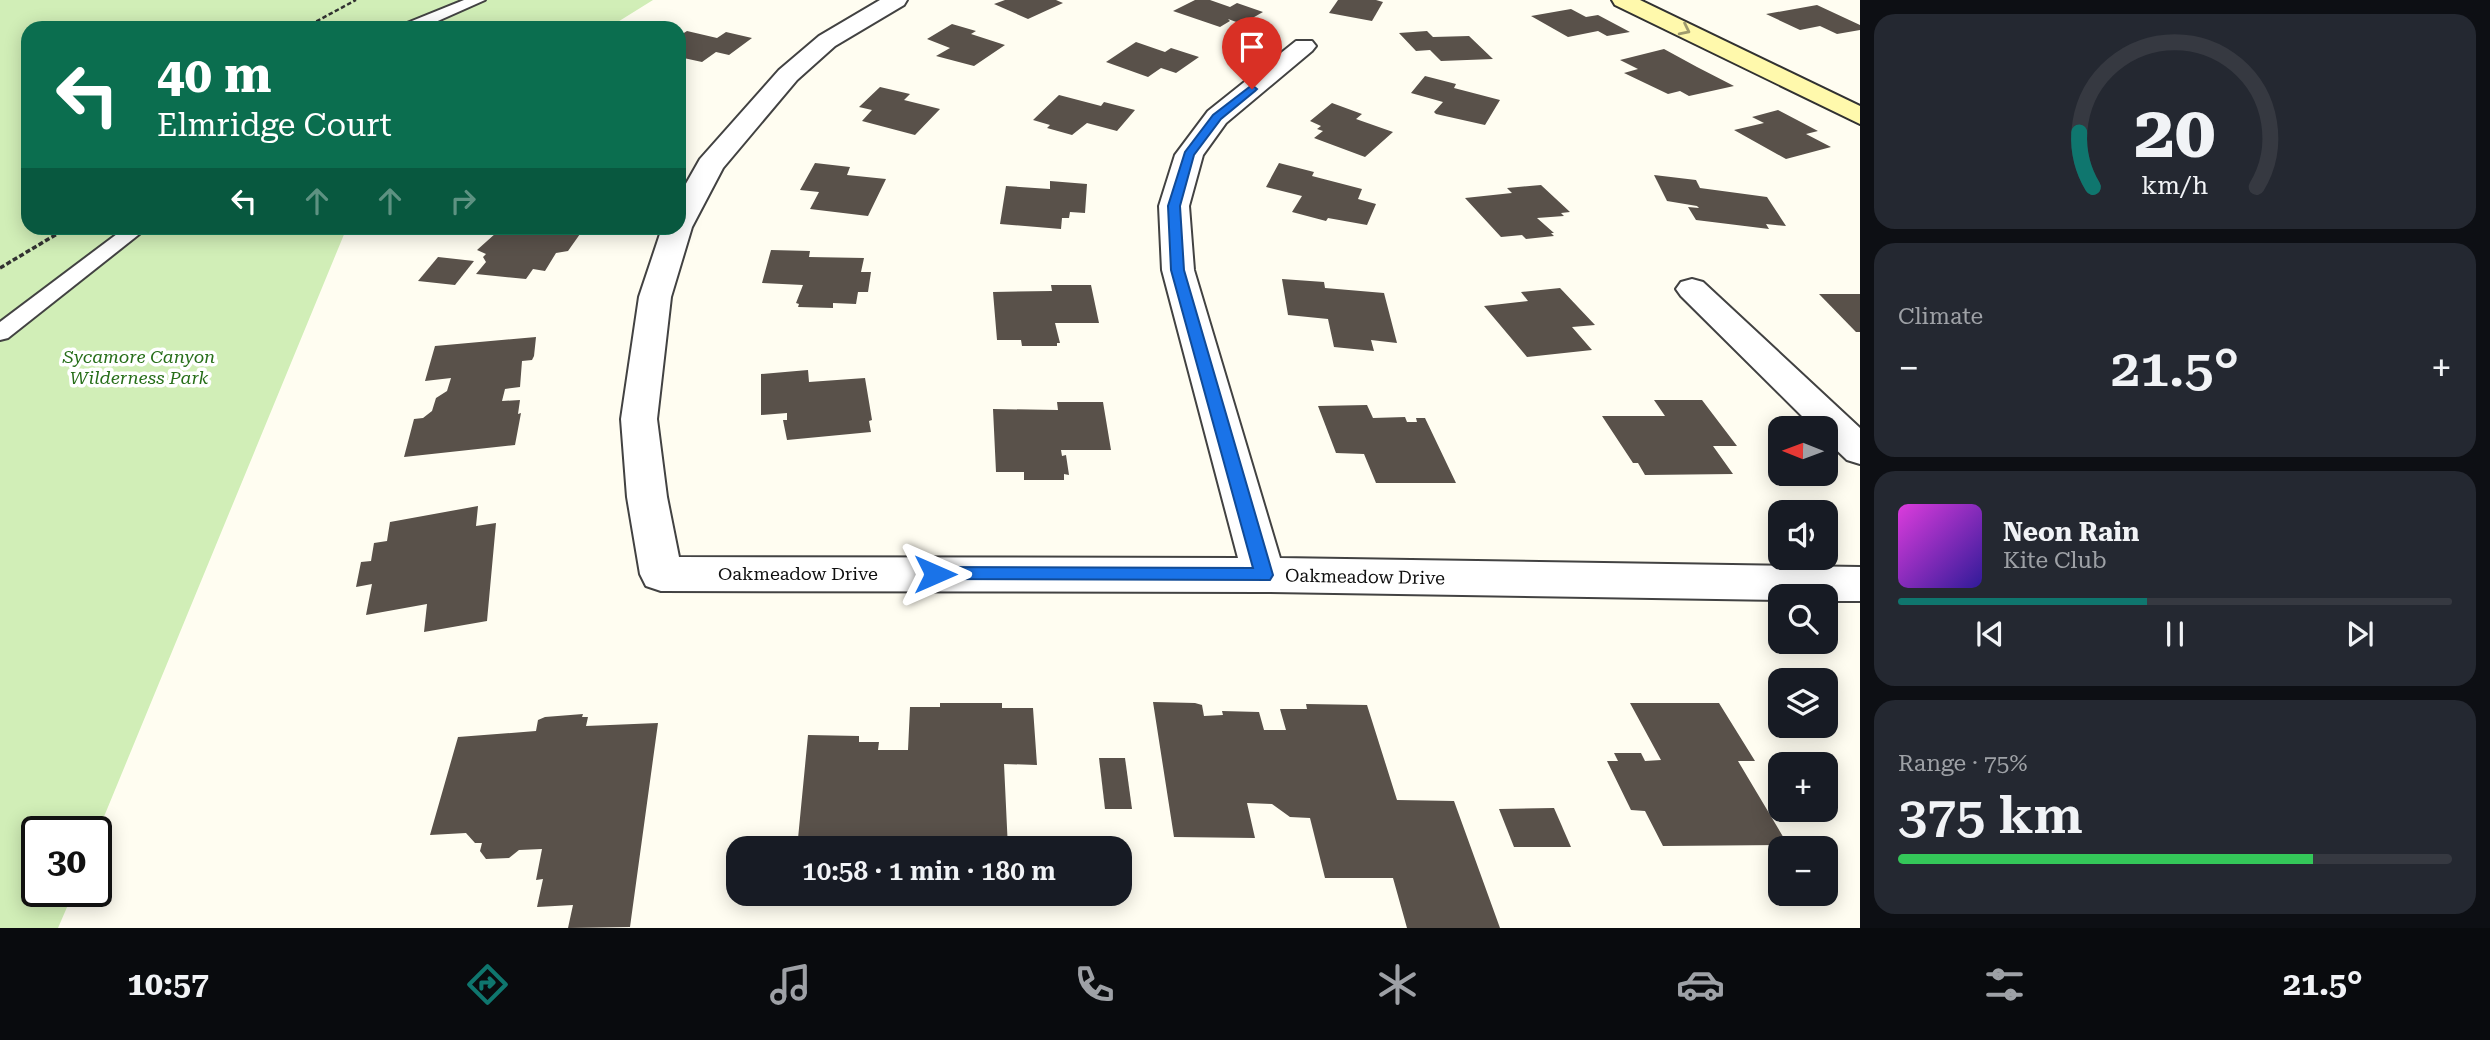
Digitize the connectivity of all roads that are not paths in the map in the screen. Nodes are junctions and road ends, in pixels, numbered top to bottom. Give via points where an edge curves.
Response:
1 (477, 0) edge
2 (896, 0) edge
3 (1623, 0) edge
4 (425, 21) edge
5 (1304, 46) dead end
6 (1860, 116) edge
7 (686, 210) edge
8 (128, 235) edge
9 (675, 235) edge
10 (1692, 289) dead end
11 (0, 333) edge
12 (1860, 450) edge
13 (1264, 575) junction
14 (1860, 584) edge

1 - 4 lane
2 - 7 street via 827,41 788,75 710,164
3 -> 6 street
5 - 13 street via 1217,117 1189,155 1174,206 1178,270
8 - 11 lane
9 - 13 street, Oakmeadow Drive via 655,297 639,419 661,573
10 - 12 street
13 - 14 street, Oakmeadow Drive

